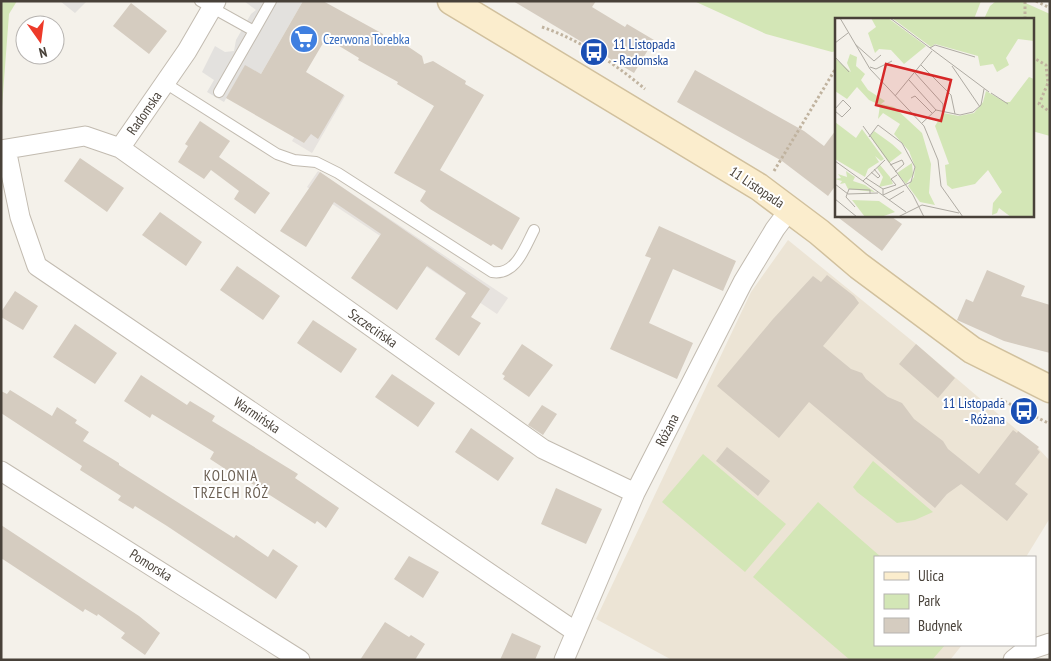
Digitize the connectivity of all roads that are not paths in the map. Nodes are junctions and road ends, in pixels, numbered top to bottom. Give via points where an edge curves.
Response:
1 (271, 1) edge
2 (451, 1) edge
3 (209, 4) edge
4 (254, 31) junction
5 (165, 83) junction
6 (219, 92) dead end
7 (120, 148) junction
8 (4, 150) edge
9 (790, 210) junction
10 (534, 230) dead end
11 (1050, 390) edge
12 (1, 471) edge
13 (635, 493) junction
14 (576, 632) junction
15 (1050, 644) edge
16 (300, 660) edge
17 (564, 660) edge
18 (1013, 660) edge

1 - 4 lane
2 - 9 main road, 11 Listopada via 721,164
3 - 4 lane
3 - 5 street, Radomska
4 - 6 lane
5 - 7 street, Radomska
5 - 10 lane via 277,154 316,162 338,173 492,272 502,274 509,270
7 - 8 street, Radomska via 85,136
7 - 13 street, Szczecińska via 543,449
8 - 14 street, Warmińska via 20,217 37,266
9 - 11 main road, 11 Listopada via 972,350
9 - 13 street, Różana via 742,282
12 - 16 street, Pomorska
13 - 14 street, Różana
14 - 17 street, Różana
15 - 18 street via 1023,652

